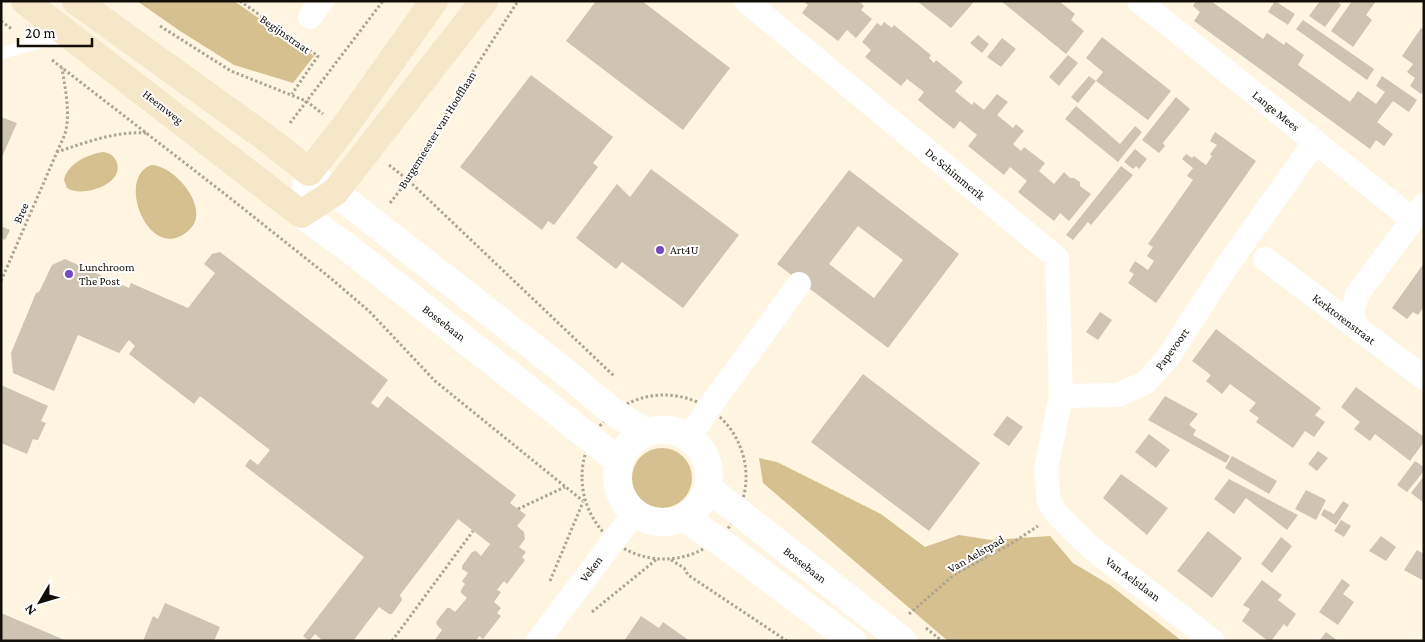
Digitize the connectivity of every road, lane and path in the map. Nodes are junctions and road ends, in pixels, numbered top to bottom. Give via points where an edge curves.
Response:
1 (25, 1) edge
2 (76, 1) edge
3 (240, 1) edge
4 (383, 1) edge
5 (434, 1) edge
6 (484, 1) edge
7 (518, 1) edge
8 (746, 1) edge
9 (1139, 1) edge
10 (1165, 9) edge
11 (156, 24) dead end
12 (78, 42) junction
13 (1, 54) edge
14 (292, 94) junction
15 (147, 133) junction
16 (1315, 142) junction
17 (58, 152) junction
18 (309, 172) junction
19 (408, 180) junction
20 (335, 192) junction
21 (1418, 213) edge
22 (301, 214) junction
23 (374, 222) junction
24 (351, 250) junction
25 (1265, 259) dead end
26 (328, 276) junction
27 (1, 281) edge
28 (799, 284) dead end
29 (1356, 327) junction
30 (1424, 378) edge
31 (619, 380) dead end
32 (1061, 396) junction
33 (647, 433) junction
34 (689, 438) junction
35 (619, 461) junction
36 (565, 487) junction
37 (708, 488) junction
38 (518, 509) dead end
39 (635, 512) junction
40 (1056, 514) junction
41 (684, 517) junction
42 (473, 531) dead end
43 (657, 559) dead end
44 (670, 559) dead end
45 (548, 588) dead end
46 (589, 614) dead end
47 (909, 614) dead end
48 (392, 641) edge
49 (538, 641) edge
50 (787, 641) edge
51 (852, 641) edge
52 (903, 641) edge
53 (1213, 641) edge

1 - 12 main road, Heemweg
2 - 18 main road via 274,143
3 - 14 path, Begijnstraat via 318,56
4 - 14 path via 306,101
5 - 18 main road
6 - 20 main road
7 - 19 path, Burgemeester van Hoofflaan via 420,154
8 - 32 street, De Schimmerik via 1057,258
9 - 10 street, Lange Mees
10 - 16 street, Lange Mees
11 - 14 path via 231,71
12 - 13 lane via 50,40
12 - 22 main road, Heemweg
15 - 17 path via 107,136
15 - 17 path, Bree via 62,67 67,118
15 - 26 path
16 - 21 street, Lange Mees
16 - 32 street, Papevoort via 1225,269 1167,359 1145,383 1117,395
17 - 27 path, Bree
18 - 20 street
18 - 22 street
19 - 23 path, Burgemeester van Hoofflaan
19 - 31 path
20 - 22 main road
20 - 23 street
21 - 29 street via 1357,294 1352,312
22 - 24 street, Bossebaan
23 - 33 street via 606,407
24 - 26 path
24 - 35 street, Bossebaan
25 - 29 street, Kerktorenstraat
26 - 36 path via 369,311 435,381
28 - 34 street
29 - 30 street, Kerktorenstraat
32 - 40 street via 1046,469 1049,502
33 - 34 street via 668,430
33 - 35 street via 635,439
34 - 37 street via 700,448 706,460 710,474
35 - 39 street via 619,489
36 - 38 path
36 - 45 path via 584,501
37 - 41 street via 694,510
37 - 52 street, Bossebaan
39 - 41 street via 653,521
39 - 49 street, Veken
40 - 47 path, Van Aelstpad via 1009,546 955,574
40 - 53 street, Van Aelstlaan via 1089,546
41 - 51 street
42 - 48 path
43 - 46 path
44 - 50 path via 684,568 688,575

